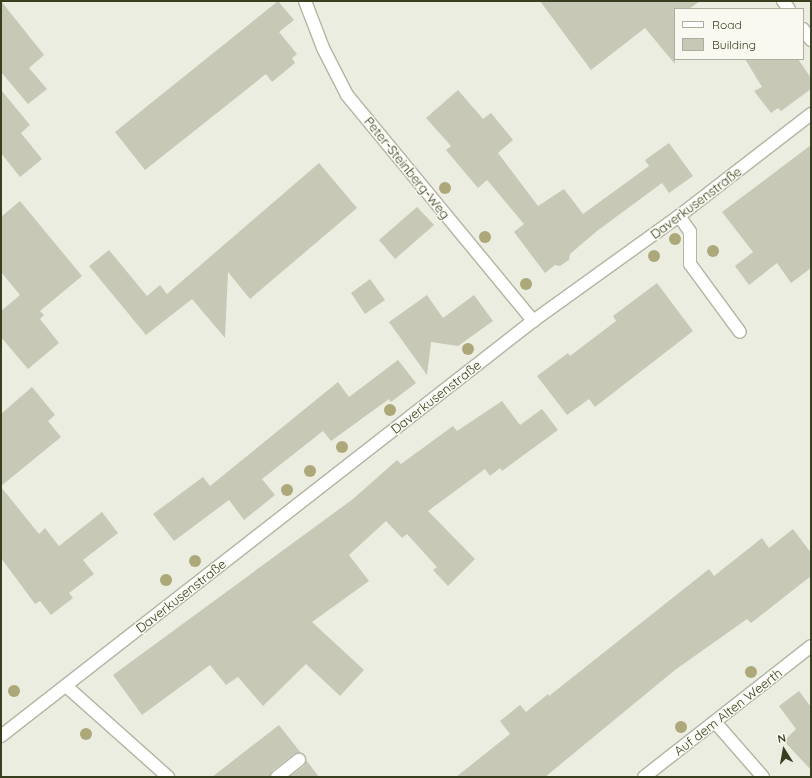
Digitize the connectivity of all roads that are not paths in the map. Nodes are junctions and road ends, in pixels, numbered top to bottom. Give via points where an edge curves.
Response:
1 (306, 1) edge
2 (804, 30) edge
3 (811, 40) edge
4 (811, 114) edge
5 (679, 216) junction
6 (533, 321) junction
7 (740, 332) dead end
8 (811, 646) edge
9 (66, 686) junction
10 (715, 722) junction
11 (1, 736) edge
12 (299, 760) dead end
13 (168, 777) edge
14 (277, 777) edge
15 (644, 777) edge
16 (763, 777) edge

1 - 6 street, Peter-Steinberg-Weg via 323,48 347,95
2 - 3 street
4 - 5 street, Daverkusenstraße
5 - 6 street, Daverkusenstraße
5 - 7 street via 690,232 690,264
6 - 9 street, Daverkusenstraße
8 - 10 street, Auf dem Alten Weerth
9 - 11 street, Daverkusenstraße
9 - 13 street
10 - 15 street, Auf dem Alten Weerth
10 - 16 street
12 - 14 street

